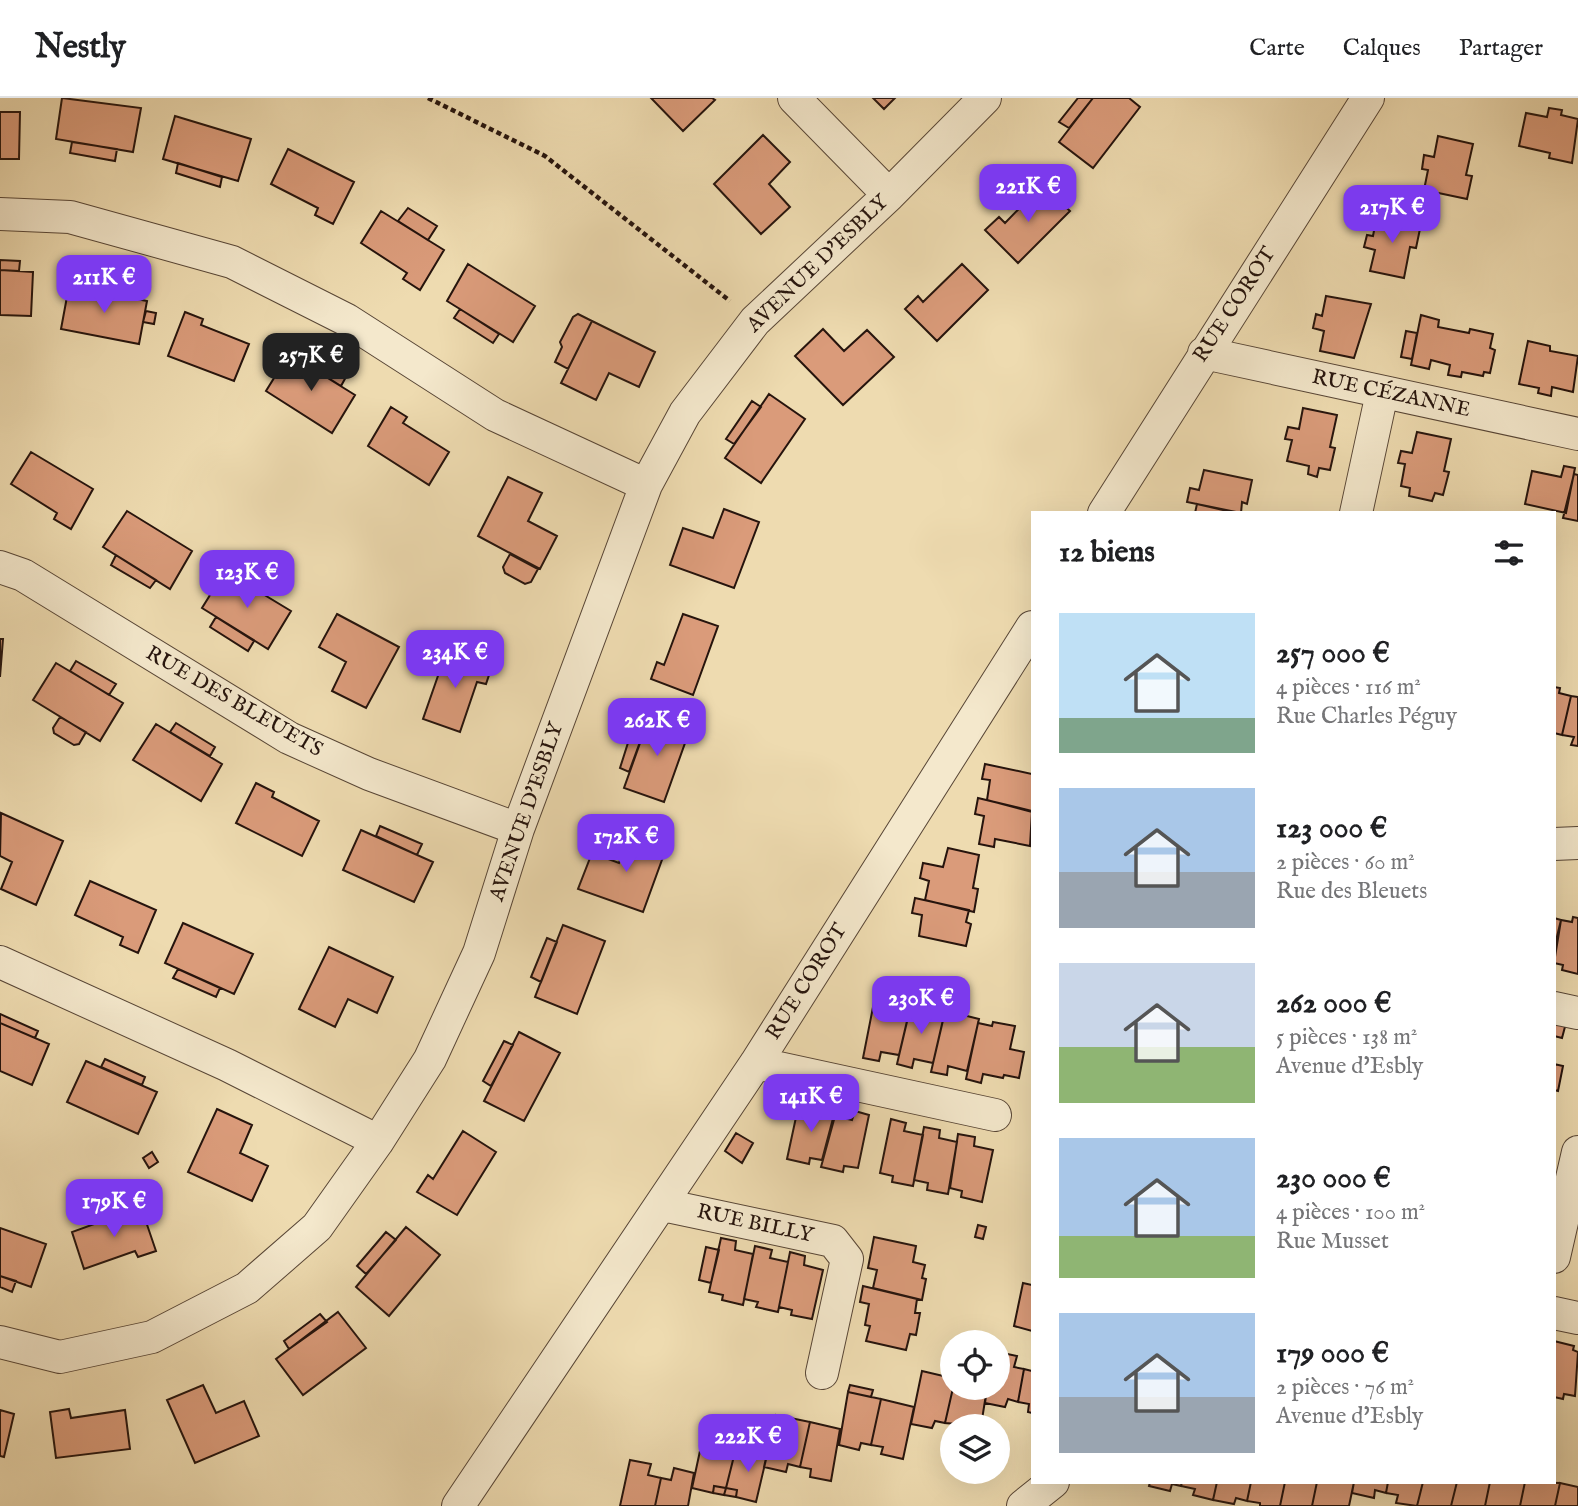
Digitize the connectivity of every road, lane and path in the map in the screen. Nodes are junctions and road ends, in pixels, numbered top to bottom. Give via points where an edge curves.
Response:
1 (428, 98) edge
2 (793, 98) edge
3 (985, 98) edge
4 (1368, 98) edge
5 (889, 195) junction
6 (0, 214) edge
7 (755, 321) junction
8 (1204, 352) junction
9 (1381, 393) junction
10 (1578, 434) edge
11 (646, 485) junction
12 (1105, 511) edge
13 (1356, 511) edge
14 (0, 567) edge
15 (1031, 629) edge
16 (518, 829) junction
17 (1578, 843) edge
18 (1556, 844) edge
19 (0, 962) edge
20 (1556, 1008) edge
21 (1578, 1013) edge
22 (756, 1062) junction
23 (995, 1115) dead end
24 (377, 1141) junction
25 (1578, 1152) edge
26 (663, 1205) junction
27 (1556, 1248) edge
28 (1556, 1314) edge
29 (1578, 1318) edge
30 (0, 1342) edge
31 (822, 1373) dead end
32 (1050, 1484) edge
33 (458, 1506) edge
34 (1023, 1506) edge

1 - 7 path via 545,156
2 - 5 street
3 - 5 street, AVENUE D'ESBLY
4 - 8 street, RUE COROT
5 - 7 street, AVENUE D'ESBLY
6 - 11 street via 70,217 232,262 347,320 495,415
7 - 11 street, AVENUE D'ESBLY via 685,413
8 - 9 street, RUE CÉZANNE
8 - 12 street, RUE COROT
9 - 10 street, RUE CÉZANNE
9 - 13 street
11 - 16 street, AVENUE D'ESBLY
14 - 16 street, RUE DES BLEUETS via 23,575 289,738 369,774
15 - 22 street, RUE COROT
16 - 24 street, AVENUE D'ESBLY via 479,953 430,1059
17 - 18 street
19 - 24 street via 227,1065
20 - 21 street
22 - 23 street
22 - 26 street, RUE COROT
24 - 30 street, AVENUE D'ESBLY via 317,1227 247,1288 152,1337 60,1357
25 - 27 street
26 - 31 street, RUE BILLY via 833,1241 847,1259
26 - 33 street, RUE COROT
28 - 29 street
32 - 34 street

